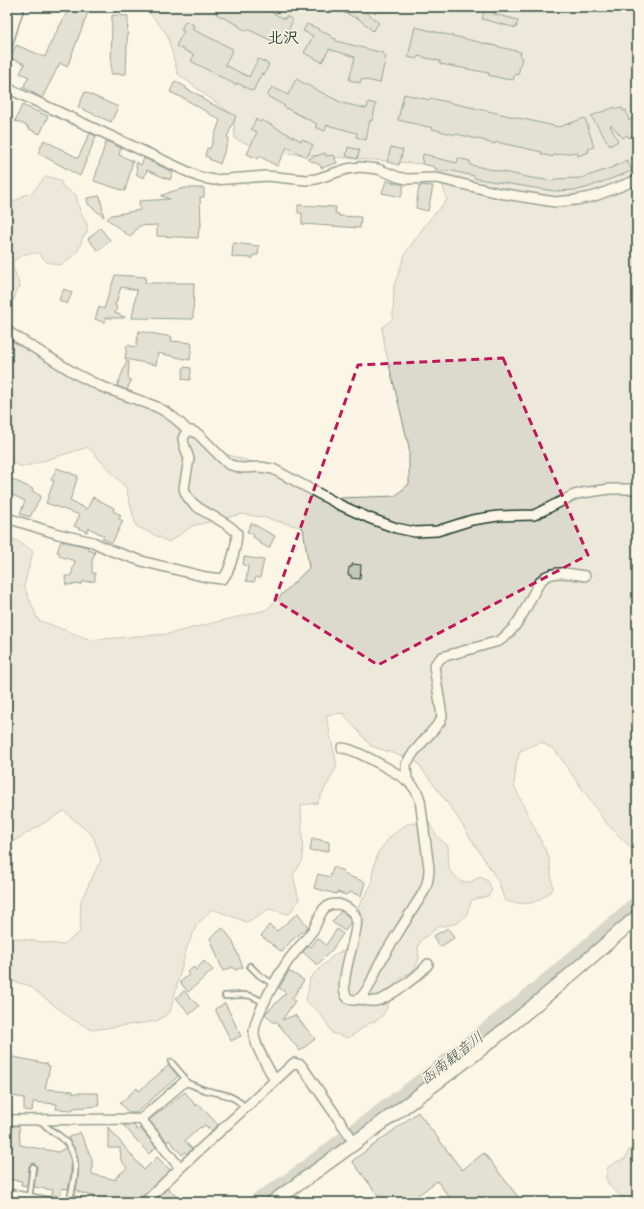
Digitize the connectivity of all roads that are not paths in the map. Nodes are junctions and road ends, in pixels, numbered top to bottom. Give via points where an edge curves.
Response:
1 (19, 7) edge
2 (7, 46) edge
3 (7, 88) edge
4 (637, 180) edge
5 (7, 331) edge
6 (188, 431) junction
7 (637, 489) edge
8 (7, 518) edge
9 (585, 576) dead end
10 (342, 748) dead end
11 (407, 781) junction
12 (637, 918) edge
13 (428, 964) dead end
14 (250, 966) dead end
15 (274, 984) junction
16 (225, 996) dead end
17 (360, 998) junction
18 (264, 1003) junction
19 (171, 1062) dead end
20 (275, 1080) junction
21 (184, 1082) junction
22 (246, 1108) junction
23 (141, 1119) junction
24 (7, 1120) edge
25 (41, 1120) junction
26 (355, 1143) junction
27 (33, 1167) dead end
28 (180, 1168) junction
29 (7, 1194) edge
30 (29, 1198) junction
31 (48, 1202) edge
32 (69, 1202) edge
33 (145, 1202) edge
34 (273, 1202) edge

1 - 2 street
3 - 4 street via 199,178 214,180 267,176 306,180 360,167 378,169 407,179 437,178 498,193 555,202 595,196
5 - 6 street via 76,374 165,411
6 - 7 street via 198,434 228,464 241,468 273,469 329,500 369,518 415,532 437,531 472,520 498,516 534,515 582,493
6 - 8 street via 183,439 189,459 185,492 196,505 237,533 229,569 222,579 145,562 94,542
9 - 11 street via 557,573 546,576 540,581 525,611 505,638 436,662 434,666 442,716 406,764
10 - 11 street via 368,757
11 - 17 street via 417,791 420,800 429,878
12 - 26 street via 500,1033
13 - 17 street via 398,990 380,1000 374,1002
14 - 15 lane
15 - 17 street via 287,962 312,931 325,907 333,904 342,905 357,919 344,991 350,999
15 - 18 street
16 - 18 lane via 249,995
18 - 20 street via 254,1034
19 - 21 lane via 184,1077
20 - 22 street
20 - 26 street via 294,1063 301,1065
21 - 22 lane via 204,1090 227,1094
21 - 23 street
22 - 28 street
23 - 25 street
23 - 28 street
24 - 25 street
25 - 32 lane via 64,1140 74,1156 76,1174
26 - 34 street
27 - 30 lane
28 - 33 street
29 - 30 street
30 - 31 street

